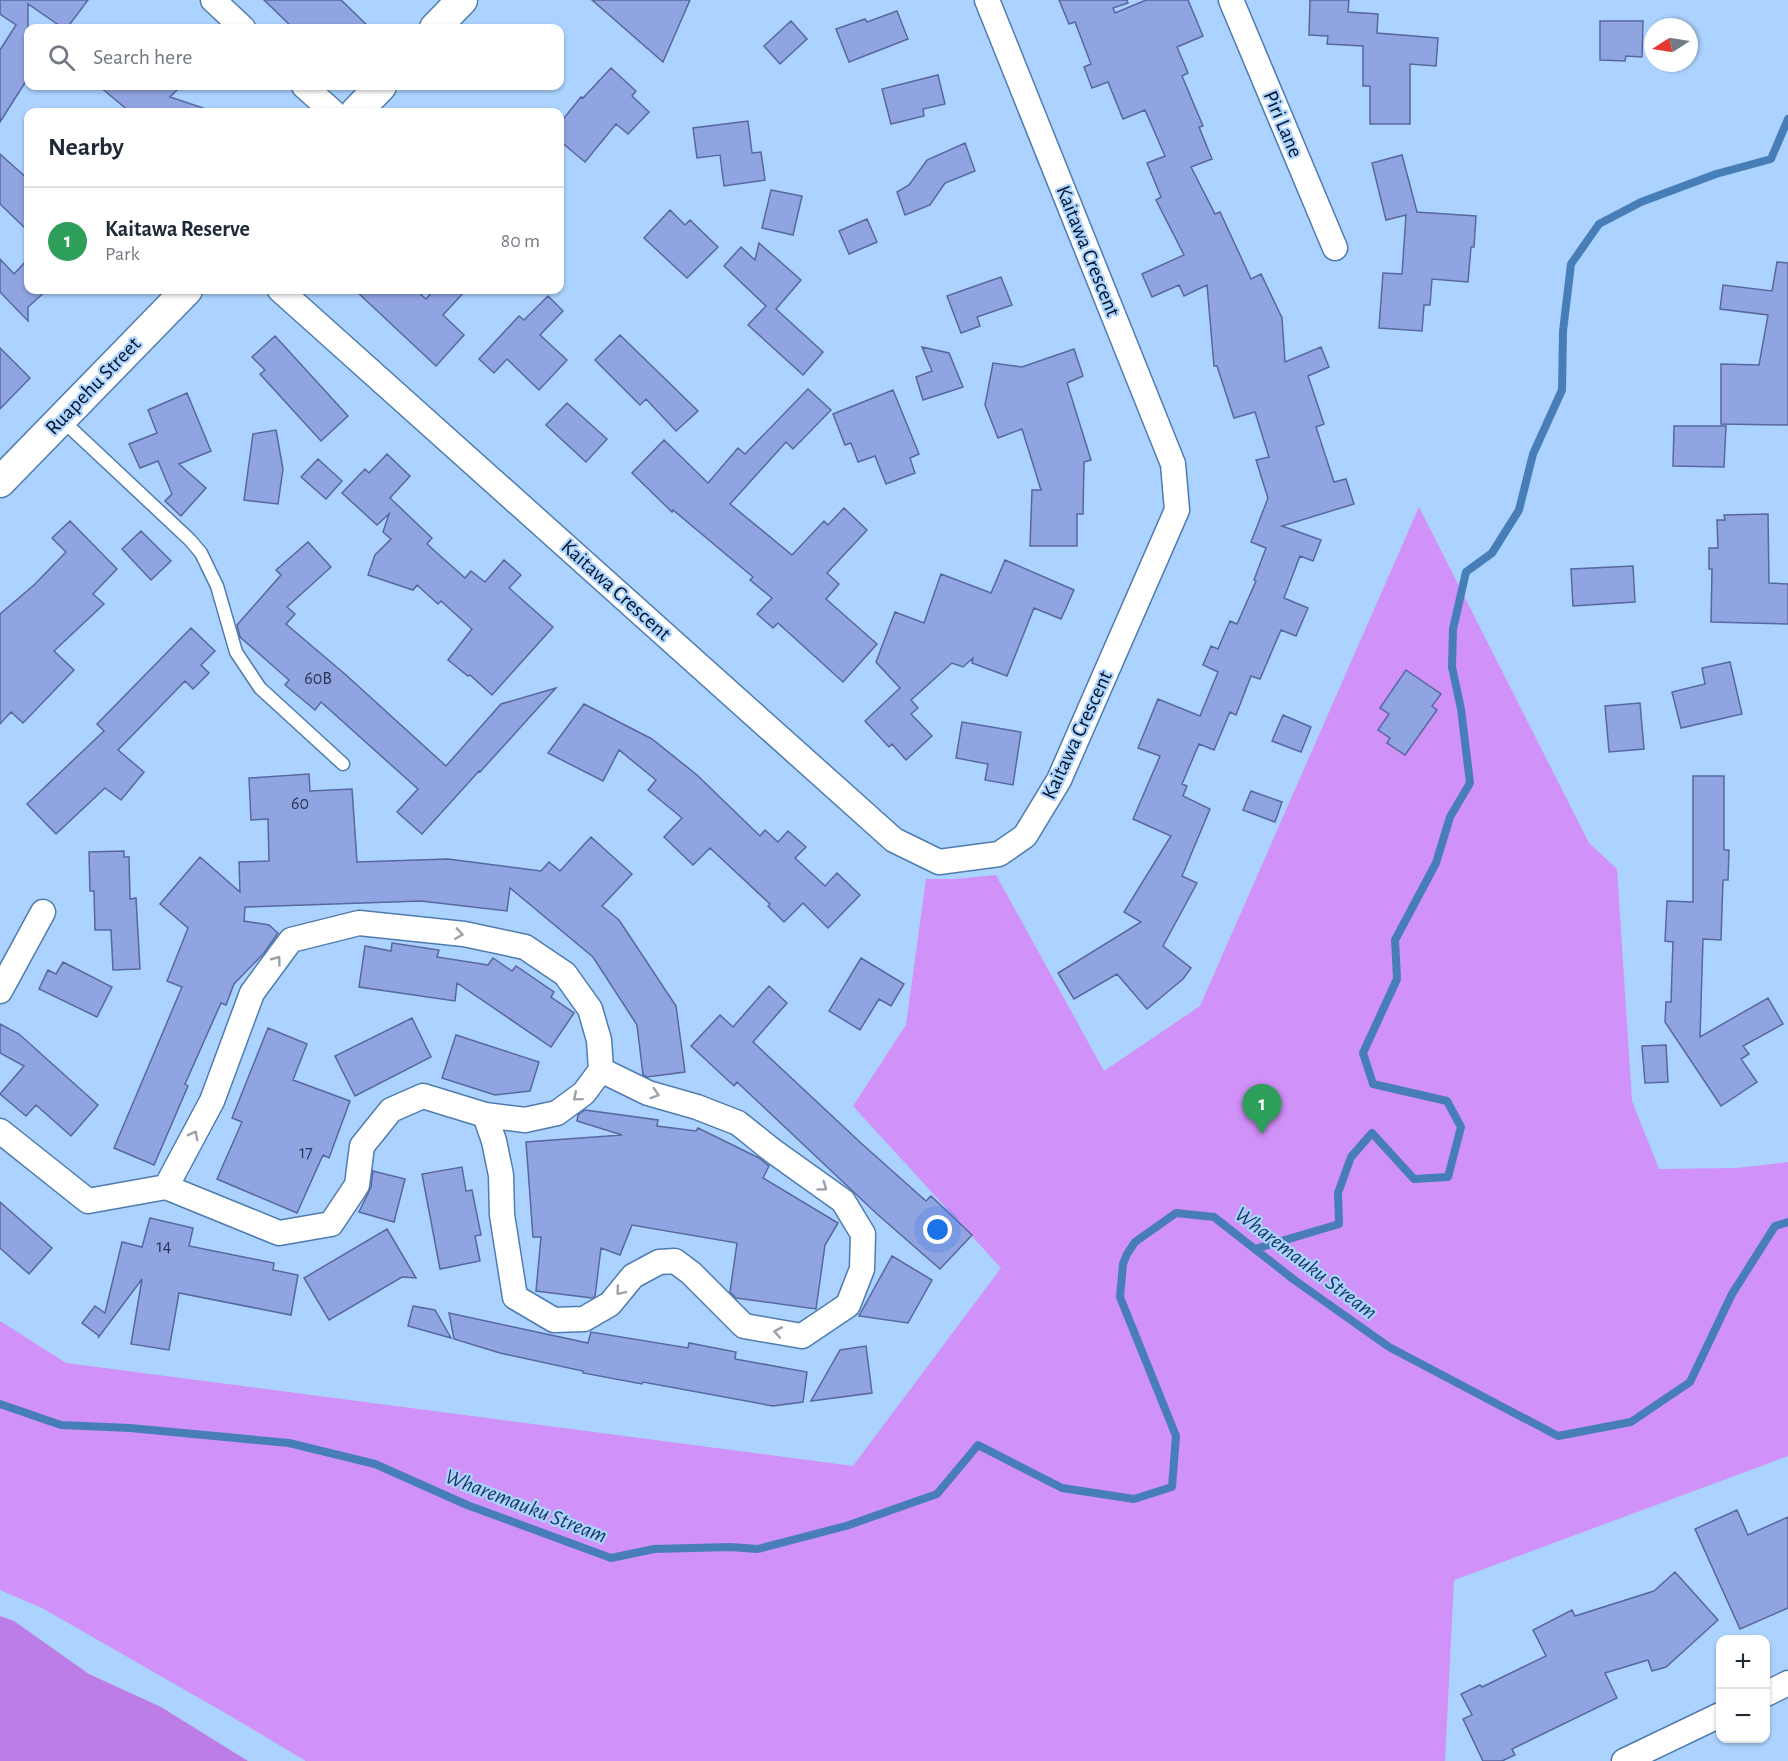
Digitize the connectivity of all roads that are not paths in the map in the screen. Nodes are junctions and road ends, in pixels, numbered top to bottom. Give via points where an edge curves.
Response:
1 (213, 0) edge
2 (462, 0) edge
3 (987, 0) edge
4 (1231, 0) edge
5 (239, 24) edge
6 (439, 24) edge
7 (308, 90) edge
8 (377, 90) edge
9 (329, 108) edge
10 (360, 108) edge
11 (1335, 248) dead end
12 (183, 294) edge
13 (284, 294) edge
14 (61, 419) junction
15 (0, 482) edge
16 (343, 764) dead end
17 (42, 912) dead end
18 (0, 991) edge
19 (602, 1070) junction
20 (485, 1115) junction
21 (0, 1131) edge
22 (166, 1186) junction
23 (1788, 1683) edge
24 (1770, 1692) edge
25 (1716, 1717) edge
26 (1624, 1761) edge

1 - 5 street
2 - 6 street
3 - 13 street, Kaitawa Crescent via 1173,464 1177,510 1059,780 1025,836 999,854 939,862 894,840
4 - 11 street, Piri Lane
7 - 9 street
8 - 10 street
12 - 14 street, Ruapehu Street
14 - 15 street, Ruapehu Street
14 - 16 lane via 201,553 217,586 236,652 260,688
17 - 18 street
19 -> 20 street via 584,1093 557,1113 525,1120
19 -> 20 street via 648,1093 738,1123 843,1201 863,1234 862,1269 848,1305 802,1336 744,1326 675,1261 660,1262 633,1276 610,1304 584,1319 554,1320 515,1297 502,1215 501,1175
22 -> 19 street via 212,1101 252,993 291,940 359,923 464,934 525,947 565,974 590,1009
20 - 22 street via 423,1096 391,1110 362,1146 357,1185 331,1224 279,1233
21 - 22 street via 88,1201
23 - 24 street
25 - 26 street

